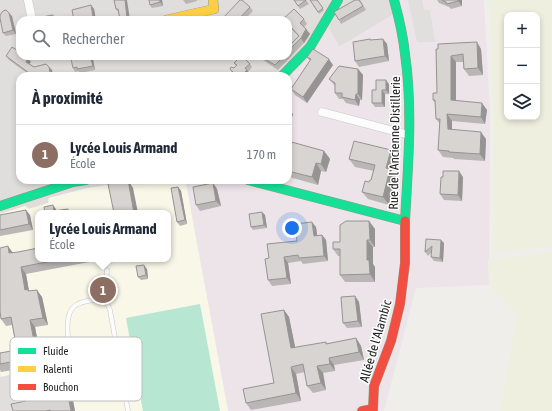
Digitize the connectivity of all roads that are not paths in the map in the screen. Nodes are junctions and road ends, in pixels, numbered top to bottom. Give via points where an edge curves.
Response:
1 (28, 0) edge
2 (213, 0) edge
3 (338, 0) edge
4 (394, 0) edge
5 (31, 16) edge
6 (183, 16) edge
7 (286, 72) edge
8 (322, 112) dead end
9 (409, 135) junction
10 (67, 184) edge
11 (263, 184) edge
12 (0, 206) edge
13 (405, 221) junction
14 (107, 270) dead end
15 (105, 299) junction
16 (68, 337) dead end
17 (115, 337) edge
18 (126, 401) edge
19 (128, 411) edge
20 (362, 411) edge

1 - 5 street
2 - 6 street via 214,9
3 - 7 street via 310,47
4 - 9 street, Rue de l'Ancienne Distillerie via 408,62
8 - 9 street
9 - 13 street, Rue de l'Ancienne Distillerie
10 - 12 street
11 - 13 street, Rue de l'Ancienne Distillerie
13 - 20 street, Allée de l'Alambic via 405,263 400,304 391,341 374,386 373,409
14 - 15 lane
15 - 16 lane via 80,303 71,310 68,317
15 - 17 lane via 110,310
18 - 19 lane

